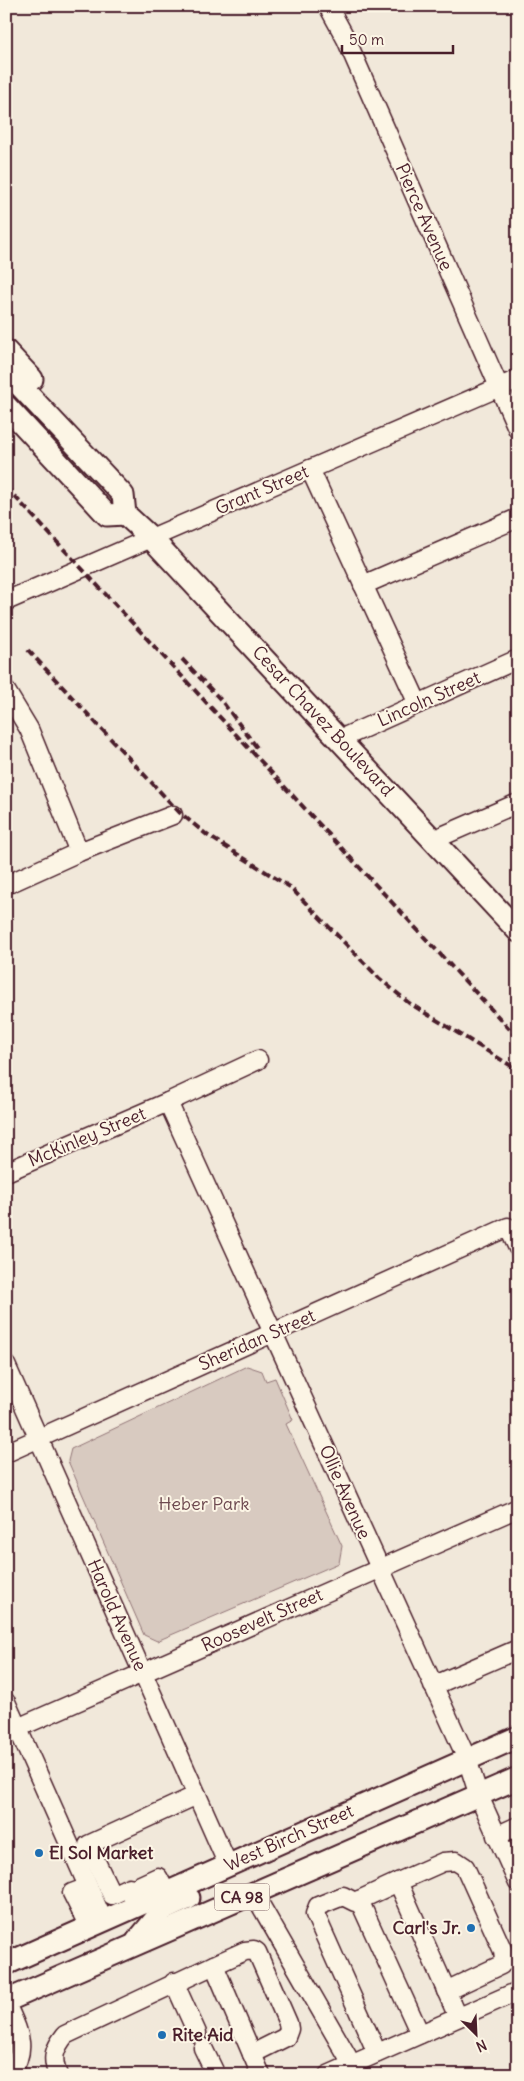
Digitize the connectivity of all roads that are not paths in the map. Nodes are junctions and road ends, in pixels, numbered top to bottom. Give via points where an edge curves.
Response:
1 (328, 6) edge
2 (6, 351) edge
3 (6, 371) edge
4 (518, 379) edge
5 (499, 388) junction
6 (6, 406) edge
7 (39, 406) junction
8 (518, 430) edge
9 (310, 469) junction
10 (125, 514) junction
11 (518, 518) edge
12 (151, 538) junction
13 (363, 585) junction
14 (6, 600) edge
15 (518, 659) edge
16 (6, 691) edge
17 (418, 704) junction
18 (340, 739) junction
19 (518, 803) edge
20 (174, 815) dead end
21 (433, 840) junction
22 (79, 852) junction
23 (6, 885) edge
24 (518, 931) edge
25 (258, 1060) dead end
26 (168, 1102) junction
27 (6, 1172) edge
28 (518, 1248) edge
29 (274, 1332) junction
30 (6, 1365) edge
31 (38, 1439) junction
32 (6, 1453) edge
33 (518, 1508) edge
34 (379, 1568) junction
35 (518, 1649) edge
36 (143, 1672) junction
37 (433, 1686) junction
38 (6, 1702) edge
39 (12, 1731) edge
40 (518, 1737) edge
41 (467, 1759) junction
42 (518, 1778) edge
43 (197, 1795) junction
44 (479, 1796) junction
45 (518, 1826) edge
46 (518, 1835) edge
47 (498, 1839) junction
48 (228, 1865) junction
49 (398, 1882) junction
50 (518, 1883) edge
51 (253, 1892) junction
52 (133, 1898) junction
53 (359, 1900) junction
54 (96, 1924) junction
55 (133, 1945) junction
56 (6, 1964) edge
57 (214, 1965) junction
58 (174, 1982) junction
59 (518, 1990) edge
60 (446, 1991) junction
61 (6, 2002) edge
62 (458, 2017) junction
63 (420, 2034) junction
64 (377, 2053) junction
65 (252, 2054) junction
66 (356, 2069) edge
67 (10, 2075) edge
68 (58, 2075) edge
69 (216, 2075) edge
70 (261, 2075) edge
71 (328, 2075) edge

1 - 5 street, Pierce Avenue via 346,39
2 - 7 main road via 33,380
3 - 7 main road
4 - 5 street, Grant Street
5 - 8 street, Pierce Avenue
5 - 9 street, Grant Street
6 - 10 main road via 107,515
7 - 10 main road via 124,495
9 - 12 street, Grant Street
9 - 13 street
10 - 12 main road, Cesar Chavez Boulevard
11 - 13 street
12 - 14 street, Grant Street
12 - 18 main road, Cesar Chavez Boulevard
13 - 17 street
15 - 17 street, Lincoln Street
16 - 22 street via 29,729
17 - 18 street, Lincoln Street
18 - 21 main road, Cesar Chavez Boulevard
19 - 21 street
20 - 22 street
21 - 24 main road, Cesar Chavez Boulevard
22 - 23 street
25 - 26 street, McKinley Street
26 - 27 street, McKinley Street
26 - 29 street, Ollie Avenue
28 - 29 street, Sheridan Street via 508,1227
29 - 31 street, Sheridan Street
29 - 34 street, Ollie Avenue
30 - 31 street, Harold Avenue
31 - 32 street, Sheridan Street
31 - 36 street, Harold Avenue
33 - 34 street, Roosevelt Street
34 - 36 street, Roosevelt Street
34 - 37 street, Ollie Avenue
35 - 37 street
36 - 39 street, Roosevelt Street
36 - 43 street, Harold Avenue
37 - 41 street, Ollie Avenue
38 - 39 street
39 - 54 street via 88,1886
40 - 41 main road, West Birch Street / CA 98
41 - 44 street, Ollie Avenue
41 - 48 main road, West Birch Street / CA 98
42 - 44 main road, West Birch Street / CA 98
43 - 48 street, Harold Avenue
43 - 52 street via 88,1845 112,1896 129,1888
44 - 47 street, Ollie Avenue
44 - 51 main road, West Birch Street / CA 98
45 - 47 street
46 - 47 street
47 - 50 street, Ollie Avenue
48 - 52 main road, West Birch Street / CA 98 via 166,1892
48 - 55 main road via 210,1889 163,1910
49 - 53 street
49 - 60 street
49 - 60 street via 443,1862 456,1861 465,1867 502,1951 504,1960 501,1965
51 - 55 main road, West Birch Street / CA 98
51 - 66 street
52 - 54 main road, West Birch Street / CA 98
53 - 63 street
53 - 64 street via 355,1902 338,1897 318,1906 315,1914
54 - 56 main road, West Birch Street / CA 98
55 - 61 main road, West Birch Street / CA 98
57 - 58 street
57 - 65 street
57 - 65 street via 245,1951 257,1952 288,2023 290,2029 286,2037
58 - 68 street via 65,2035 54,2049 53,2063
58 - 69 street
59 - 62 street
60 - 62 street
61 - 67 street via 20,2036 21,2051
62 - 63 street
63 - 64 street
64 - 66 street
65 - 70 street
66 - 71 street

